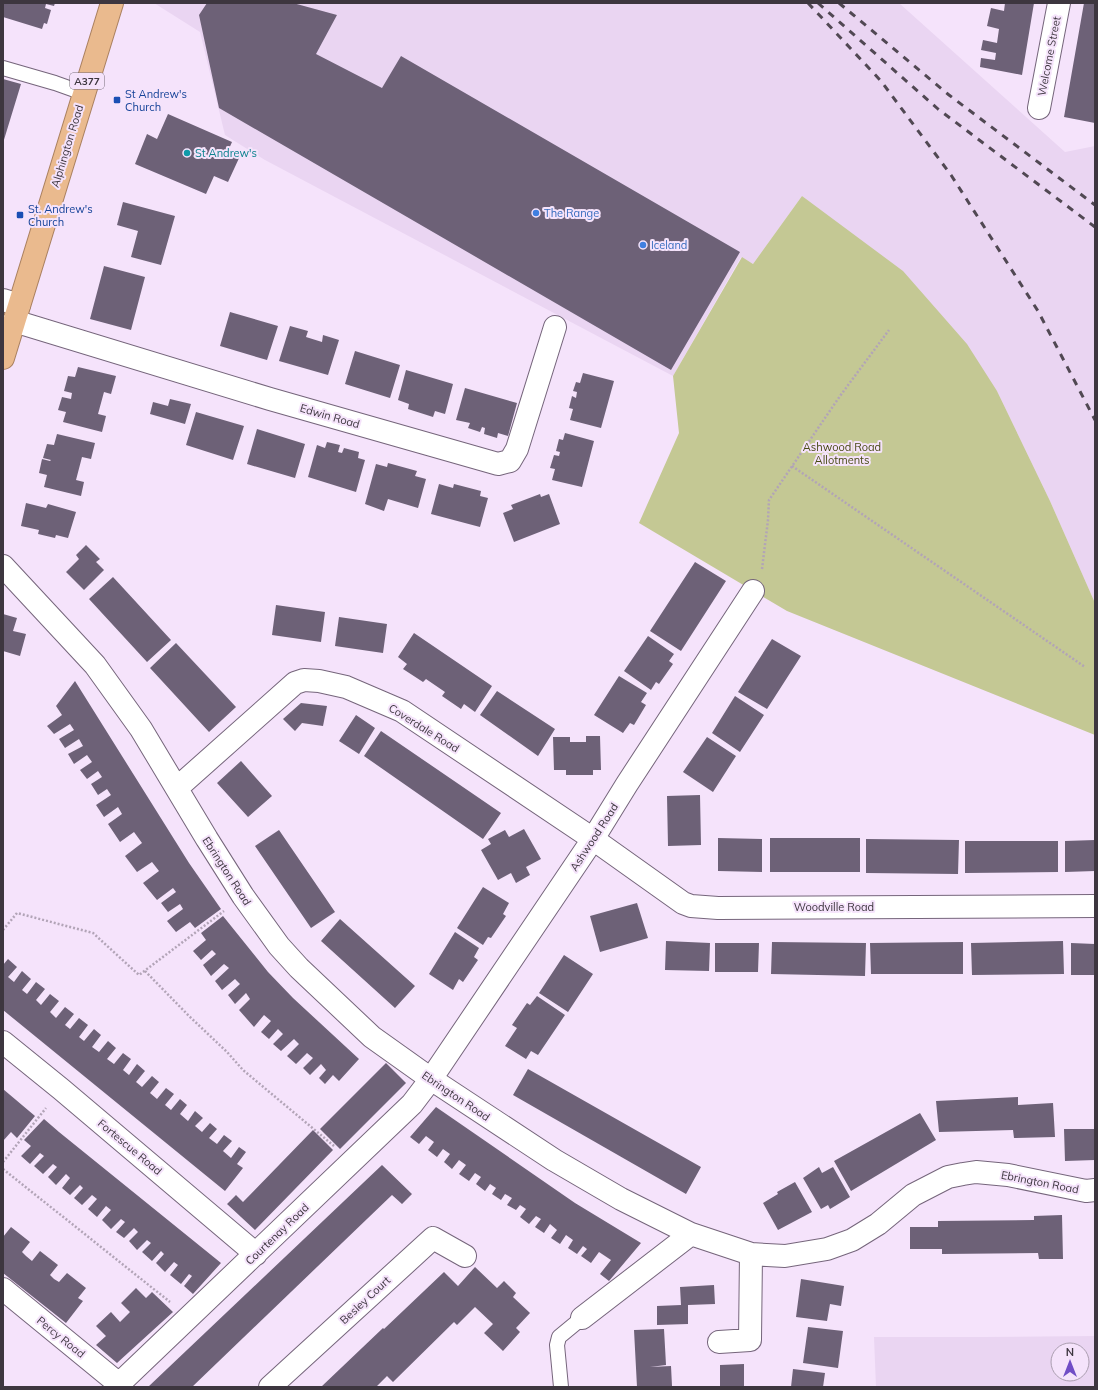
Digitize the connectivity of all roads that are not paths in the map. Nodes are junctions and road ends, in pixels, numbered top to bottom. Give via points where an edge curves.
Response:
1 (112, 3) edge
2 (1059, 3) edge
3 (3, 68) edge
4 (83, 93) junction
5 (1039, 108) dead end
6 (12, 309) edge
7 (555, 327) dead end
8 (3, 358) edge
9 (3, 566) edge
10 (753, 591) road end
11 (177, 788) junction
12 (593, 839) junction
13 (1095, 906) edge
14 (3, 1042) edge
15 (431, 1079) junction
16 (1095, 1190) edge
17 (691, 1234) junction
18 (256, 1254) junction
19 (751, 1254) junction
20 (465, 1256) dead end
21 (3, 1289) edge
22 (582, 1318) joint
23 (719, 1342) dead end
24 (119, 1384) joint
25 (270, 1387) edge
26 (561, 1387) edge

1 - 4 highway, Alphington Road / A377
2 - 5 street, Welcome Street
3 - 4 lane
4 - 6 highway, Alphington Road / A377
6 - 7 street, Edwin Road via 262,397 498,464 510,462 517,449
6 - 8 highway, Alphington Road / A377
9 - 11 street, Ebrington Road via 95,665 141,729
10 - 12 street, Ashwood Road
11 - 12 street, Coverdale Road via 295,683 304,680 319,681 346,687 402,711
11 - 15 street, Ebrington Road via 243,896 279,946 372,1037
12 - 13 street, Woodville Road via 683,903 691,906
12 - 15 street, Ashwood Road
14 - 18 street, Fortescue Road
15 - 17 street, Ebrington Road via 621,1200
15 - 18 street, Courtenay Road via 412,1104
16 - 19 street, Ebrington Road via 1086,1191 1008,1174 963,1174 948,1178 913,1195 878,1224 852,1240 827,1249 785,1256
17 - 19 street, Ebrington Road
17 - 22 street
18 - 24 street, Courtenay Road
19 - 23 street via 750,1340
20 - 25 street, Besley Court via 433,1238
21 - 24 street, Percy Road
22 - 26 lane via 559,1337

